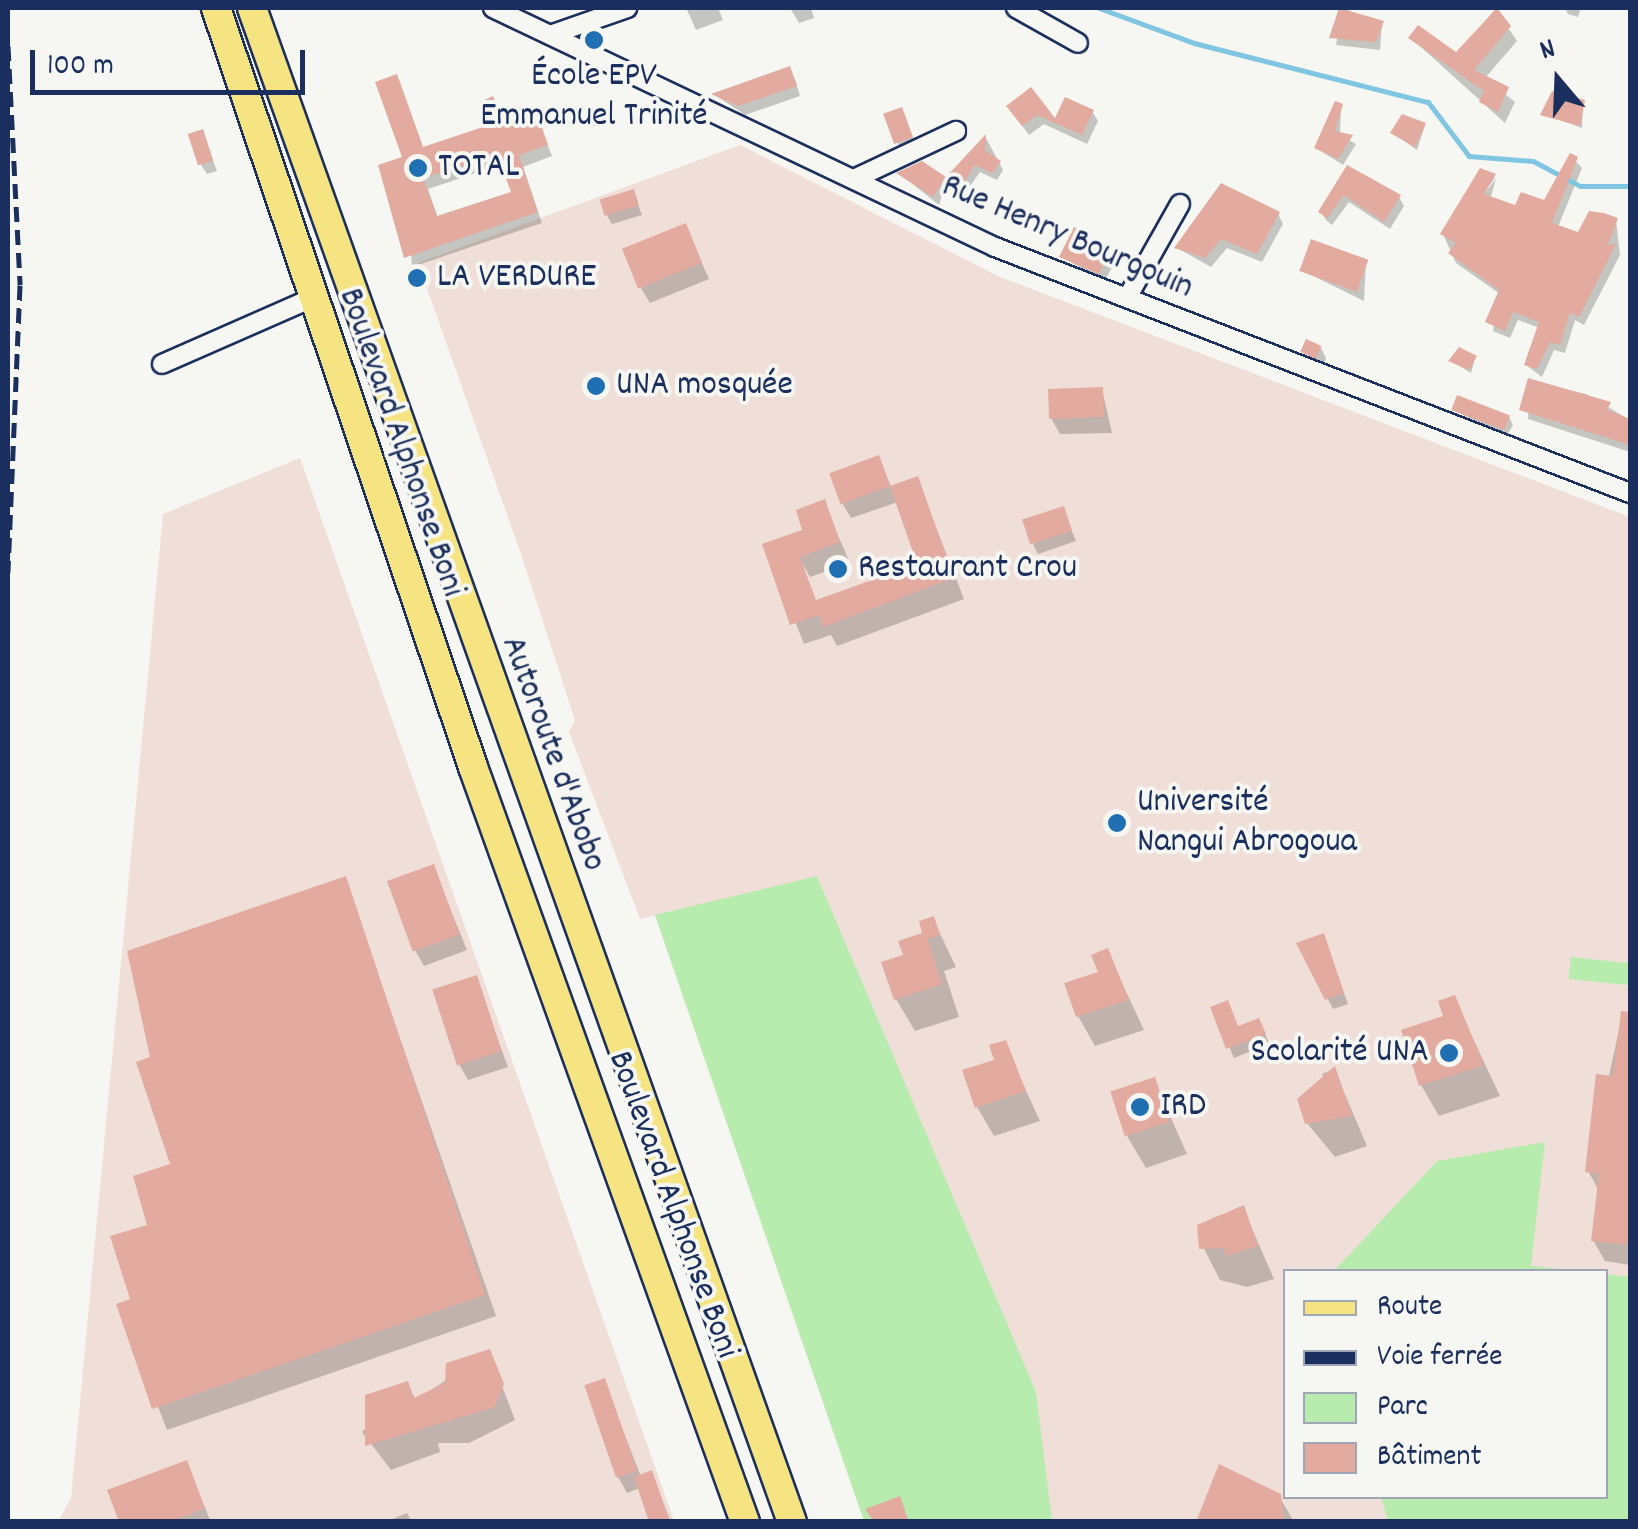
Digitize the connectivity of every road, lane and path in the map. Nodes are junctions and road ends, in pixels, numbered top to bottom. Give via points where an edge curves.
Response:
1 (216, 8) edge
2 (252, 8) edge
3 (493, 8) edge
4 (627, 8) edge
5 (1016, 8) edge
6 (550, 35) junction
7 (1078, 43) dead end
8 (956, 131) dead end
9 (854, 179) junction
10 (1180, 204) dead end
11 (1127, 298) junction
12 (310, 299) junction
13 (162, 364) dead end
14 (1630, 493) edge
15 (745, 1522) edge
16 (792, 1522) edge

1 - 12 main road, Boulevard Alphonse Boni
2 - 16 main road, Autoroute d'Abobo
3 - 6 street, Rue Henry Bourgouin
4 - 6 street
5 - 7 street
6 - 9 street, Rue Henry Bourgouin
8 - 9 street
9 - 11 street, Rue Henry Bourgouin
10 - 11 street
11 - 14 street, Rue Henry Bourgouin
12 - 13 street
12 - 15 main road, Boulevard Alphonse Boni

